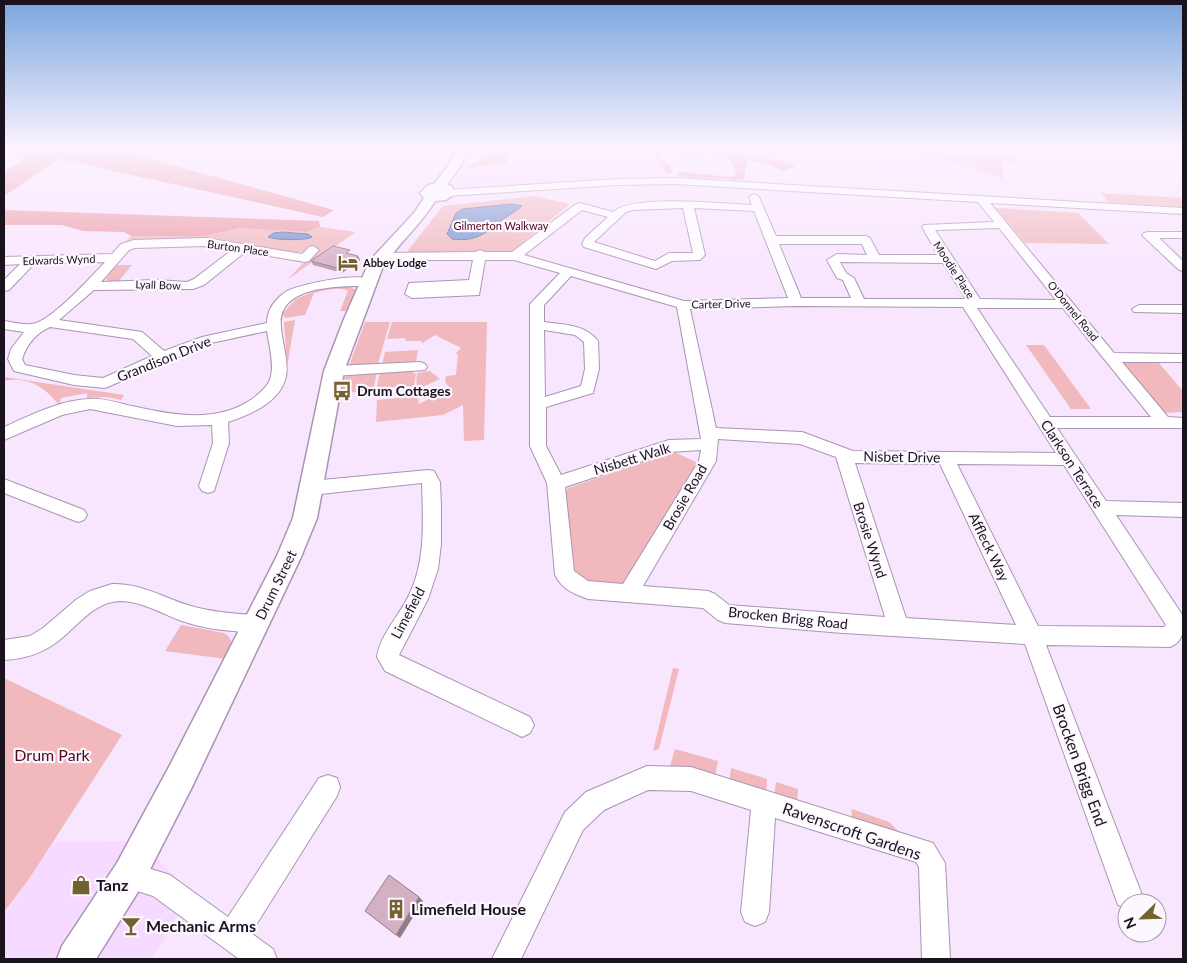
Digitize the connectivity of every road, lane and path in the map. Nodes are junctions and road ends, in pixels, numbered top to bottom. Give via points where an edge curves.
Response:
1 (438, 194) edge
2 (754, 194) edge
3 (903, 194) edge
4 (981, 199) junction
5 (688, 205) junction
6 (758, 208) junction
7 (1183, 211) edge
8 (616, 216) junction
9 (1002, 225) junction
10 (1183, 235) edge
11 (771, 240) junction
12 (129, 245) joint
13 (242, 248) junction
14 (313, 250) dead end
15 (480, 254) junction
16 (382, 256) junction
17 (515, 256) junction
18 (114, 258) junction
19 (876, 258) junction
20 (947, 259) junction
21 (4, 261) edge
22 (30, 261) junction
23 (1183, 267) edge
24 (568, 272) junction
25 (369, 282) junction
26 (475, 284) dead end
27 (4, 286) edge
28 (91, 286) junction
29 (796, 302) junction
30 (860, 303) junction
31 (972, 304) junction
32 (1067, 304) junction
33 (683, 305) junction
34 (1139, 309) dead end
35 (1183, 309) edge
36 (48, 323) junction
37 (4, 325) edge
38 (274, 325) junction
39 (538, 325) junction
40 (34, 329) junction
41 (162, 357) junction
42 (1110, 357) junction
43 (1183, 358) edge
44 (420, 367) dead end
45 (334, 371) junction
46 (538, 404) junction
47 (220, 419) junction
48 (1044, 422) junction
49 (1164, 423) junction
50 (1183, 423) edge
51 (4, 434) edge
52 (709, 439) junction
53 (842, 453) junction
54 (946, 458) junction
55 (1069, 459) junction
56 (556, 483) junction
57 (4, 486) edge
58 (208, 486) dead end
59 (311, 488) junction
60 (1101, 508) junction
61 (1183, 510) edge
62 (78, 515) dead end
63 (629, 592) junction
64 (257, 624) junction
65 (1180, 625) edge
66 (898, 626) junction
67 (1032, 635) junction
68 (4, 650) edge
69 (522, 725) dead end
70 (328, 787) dead end
71 (764, 801) junction
72 (129, 875) junction
73 (1127, 893) edge
74 (755, 912) dead end
75 (232, 937) junction
76 (75, 959) edge
77 (262, 959) edge
78 (506, 959) edge
79 (936, 959) edge

1 - 16 main road, Drum Street
2 - 6 street
3 - 4 street
4 - 7 street
4 - 9 street, O'Donnel Road
5 - 6 street
5 - 8 street via 632,207
5 - 8 street via 699,255 669,257 656,265 588,244
6 - 11 street
8 - 17 street via 580,206
9 - 20 street, Moodie Place via 928,226
9 - 32 street, O'Donnel Road
10 - 23 street via 1148,235
11 - 19 street via 866,240
11 - 29 street
12 - 13 street, Burton Place via 206,242
12 - 18 street, Grandison Drive
13 - 14 street, Burton Place via 305,258
13 - 28 street, Lyall Bow via 188,286
15 - 16 street, Carter Drive
15 - 17 street, Carter Drive
15 - 26 street
16 - 25 main road, Drum Street
17 - 24 street, Carter Drive
18 - 22 street, Edwards Wynd
18 - 28 street, Grandison Drive
19 - 20 street
19 - 30 street via 833,260 841,275 848,278
20 - 31 street, Moodie Place
21 - 22 street, Edwards Wynd
22 - 27 street
24 - 33 street, Carter Drive
24 - 39 street, Brocken Brigg Road via 537,304
25 - 38 street via 324,284 295,293 275,311
25 - 45 main road, Drum Street
28 - 36 street, Grandison Drive
29 - 30 street, Carter Drive
29 - 33 street, Carter Drive
30 - 31 street, Carter Drive
31 - 32 street, Carter Drive
31 - 48 street, Clarkson Terrace
32 - 42 street, O'Donnel Road
33 - 52 street, Brosie Road
34 - 35 street
36 - 40 street, Grandison Drive
36 - 41 street via 137,335
37 - 40 street
38 - 41 street, Grandison Drive via 207,340
38 - 47 street via 279,372 273,388 254,405
39 - 46 street, Brocken Brigg Road
39 - 46 street via 579,331 591,341 592,369 588,389
40 - 41 street, Grandison Drive via 18,349 15,359 19,368 105,384
42 - 43 street
42 - 49 street, O'Donnel Road
44 - 45 street
45 - 59 main road, Drum Street
46 - 56 street, Brocken Brigg Road via 538,446
47 - 51 street via 185,422 90,404 57,411
47 - 58 street via 221,443
48 - 49 street
48 - 55 street, Clarkson Terrace
49 - 50 street
52 - 53 street, Nisbet Drive via 802,438
52 - 56 street, Nisbett Walk via 669,446
52 - 63 street, Brosie Road via 706,461
53 - 54 street, Nisbet Drive via 852,457
53 - 66 street, Brosie Wynd
54 - 55 street, Nisbet Drive
54 - 67 street, Affleck Way
55 - 60 street, Clarkson Terrace
56 - 63 street, Brocken Brigg Road via 565,574 578,587 588,590
57 - 62 street
59 - 64 main road, Drum Street via 298,537
59 - 69 street, Limefield via 428,476 432,482 432,543 425,581 389,649 388,658 393,664
60 - 61 street
60 - 65 street, Clarkson Terrace
63 - 66 street, Brocken Brigg Road via 708,600 725,614
64 - 68 street via 194,616 126,592 111,593 87,603 39,643 15,651
64 - 72 main road, Drum Street
65 - 67 street, Brocken Brigg Road via 1170,637
66 - 67 street, Brocken Brigg Road
67 - 73 street, Brocken Brigg End
70 - 75 street
71 - 74 street, Ravenscroft Gardens
71 - 78 street, Ravenscroft Gardens via 691,779 667,777 647,778 595,801 574,822
71 - 79 street, Ravenscroft Gardens via 924,852 932,862
72 - 75 street via 160,885
72 - 76 main road, Drum Street
75 - 77 street

